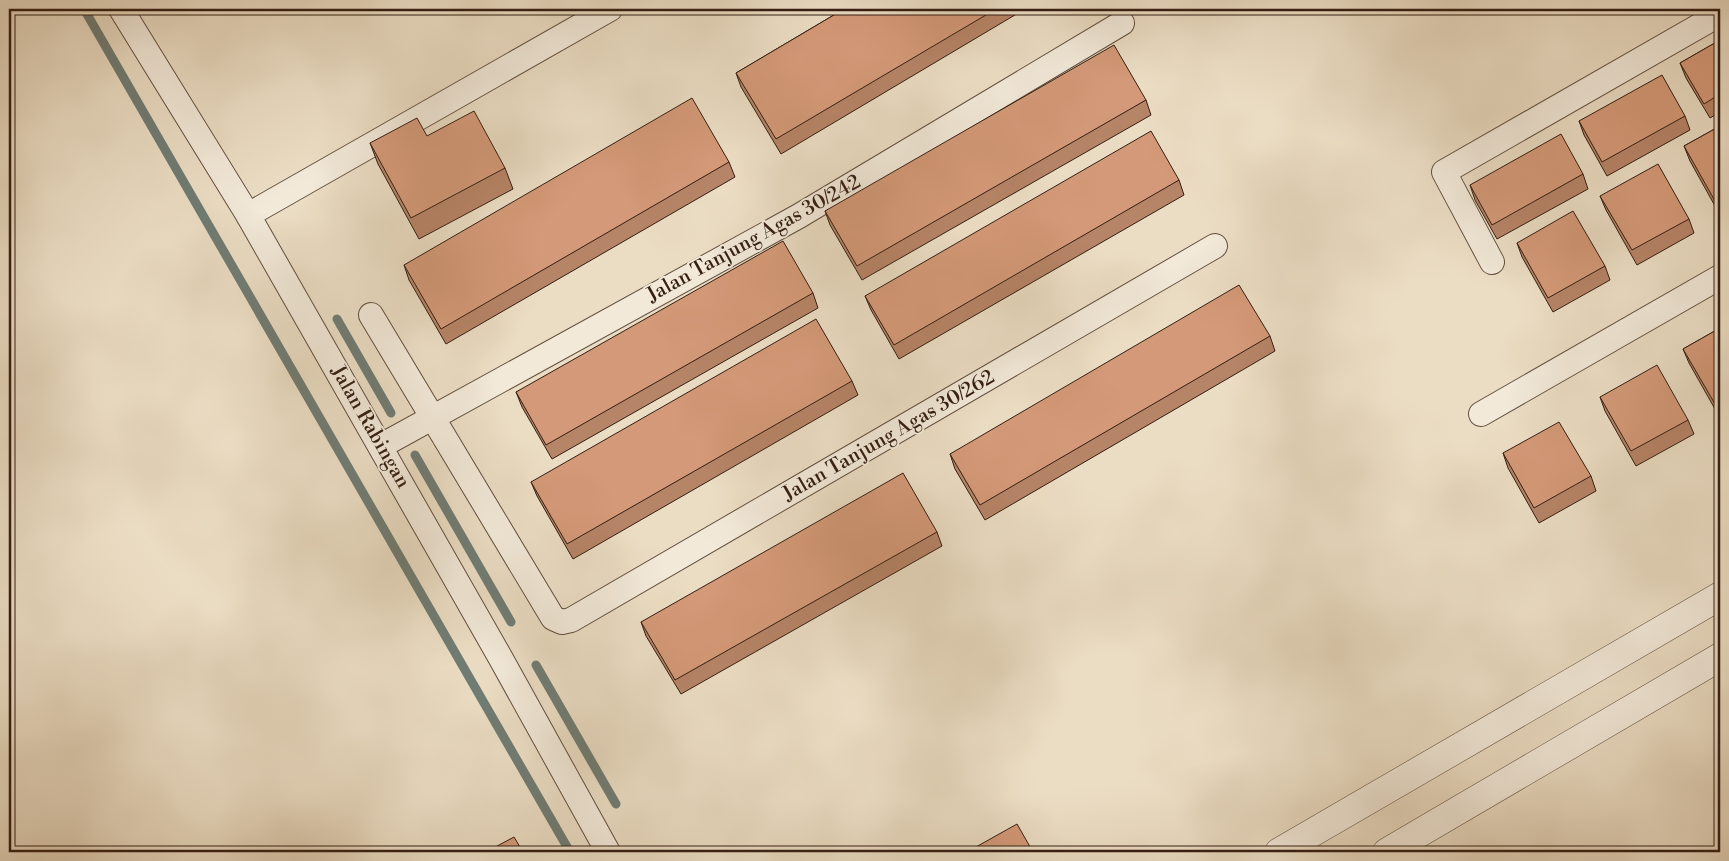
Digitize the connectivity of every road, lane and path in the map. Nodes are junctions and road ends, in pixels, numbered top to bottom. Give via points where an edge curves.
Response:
1 (121, 9) edge
2 (610, 9) edge
3 (1720, 14) edge
4 (1122, 23) dead end
5 (248, 214) junction
6 (1215, 246) dead end
7 (1492, 262) dead end
8 (1720, 278) edge
9 (371, 315) dead end
10 (1481, 414) dead end
11 (433, 418) junction
12 (381, 446) junction
13 (1720, 596) edge
14 (1720, 657) edge
15 (608, 852) edge
16 (1279, 852) edge
17 (1387, 852) edge

1 - 5 street, Jalan Rabingan
2 - 5 street
3 - 7 street via 1444,172
4 - 11 street, Jalan Tanjung Agas 30/242 via 799,216
5 - 12 street, Jalan Rabingan
6 - 11 street, Jalan Tanjung Agas 30/262 via 562,622 553,618
8 - 10 street
9 - 11 street
11 - 12 street, Jalan Tanjung Agas 30/242
12 - 15 street, Jalan Rabingan
13 - 16 street
14 - 17 street

